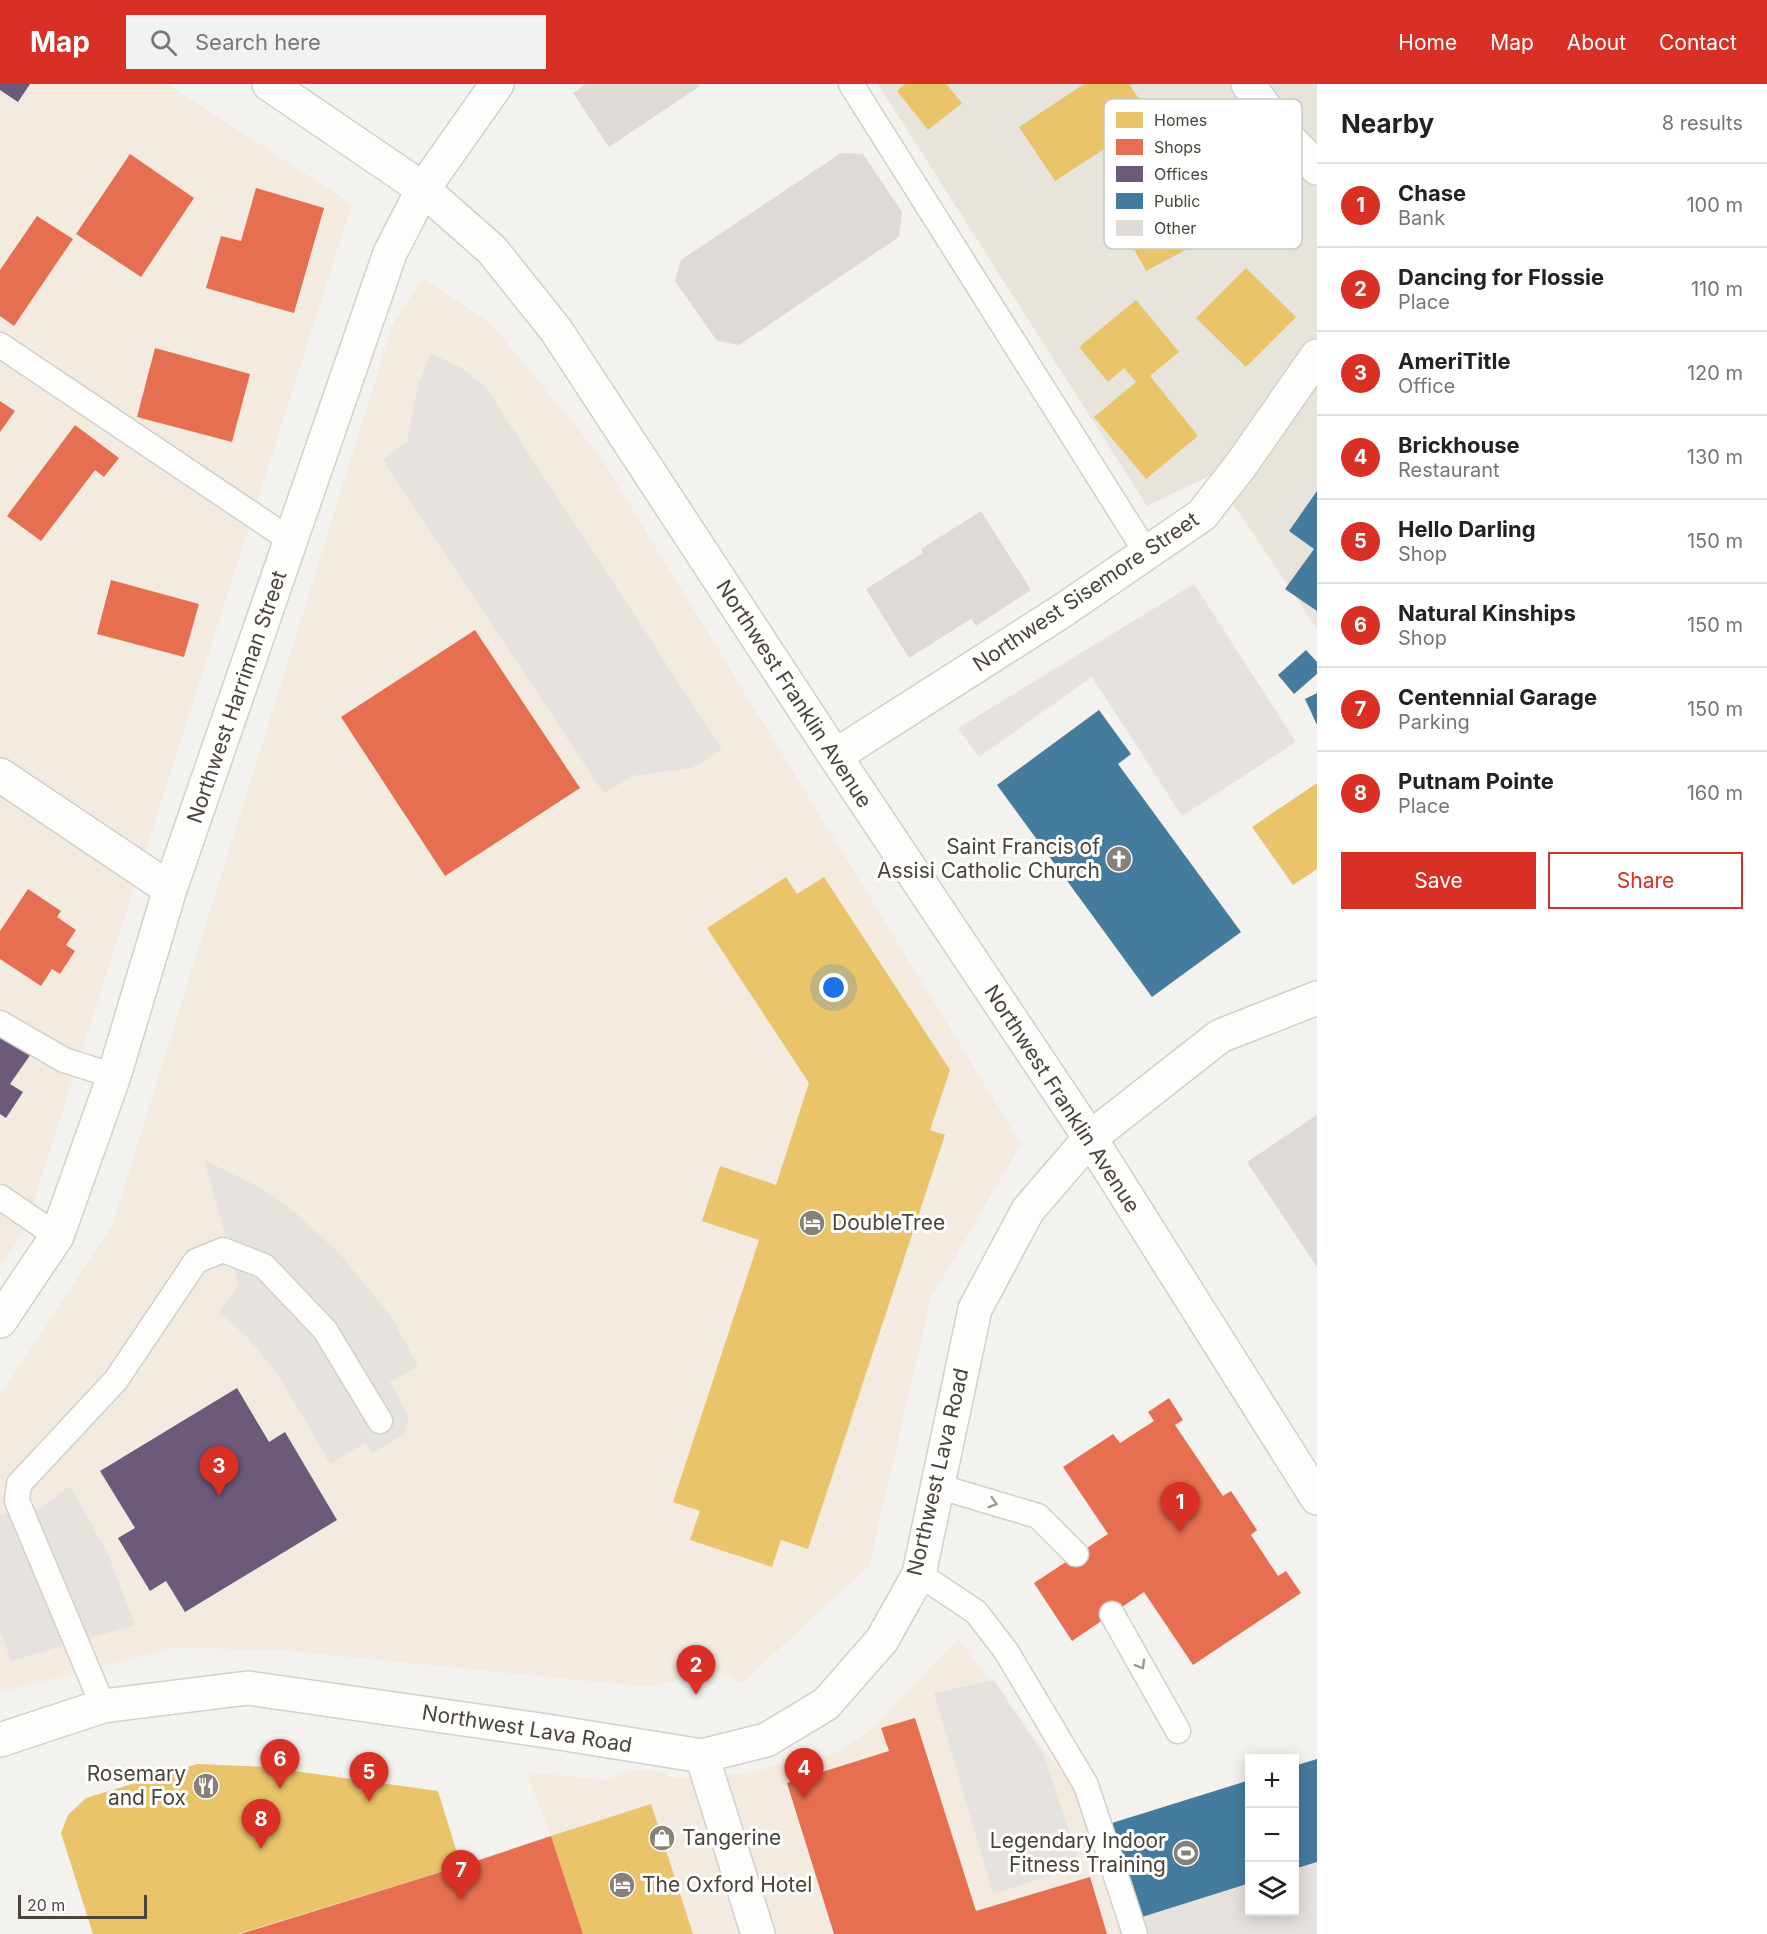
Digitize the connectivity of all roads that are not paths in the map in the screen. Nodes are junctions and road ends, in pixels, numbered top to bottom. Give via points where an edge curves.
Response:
1 (269, 84) edge
2 (497, 84) edge
3 (851, 84) edge
4 (1248, 84) edge
5 (1259, 99) edge
6 (1302, 153) edge
7 (1317, 168) edge
8 (423, 189) junction
9 (0, 345) edge
10 (1317, 356) edge
11 (292, 541) junction
12 (1146, 552) junction
13 (835, 756) junction
14 (0, 775) edge
15 (170, 889) junction
16 (1317, 998) edge
17 (0, 1023) edge
18 (114, 1076) junction
19 (1090, 1138) junction
20 (0, 1197) edge
21 (57, 1236) junction
22 (0, 1321) edge
23 (380, 1421) dead end
24 (937, 1486) junction
25 (1317, 1498) edge
26 (1076, 1554) dead end
27 (919, 1574) junction
28 (1112, 1614) dead end
29 (103, 1706) junction
30 (1178, 1731) dead end
31 (0, 1740) edge
32 (702, 1756) junction
33 (758, 1934) edge
34 (1135, 1934) edge

1 - 8 street, Northwest Franklin Avenue
2 - 8 street, Northwest Harriman Street
3 - 12 lane
4 - 5 street
6 - 7 street
8 - 11 street, Northwest Harriman Street via 390,253
8 - 13 street, Northwest Franklin Avenue via 492,250 556,330
9 - 11 lane
10 - 12 street, Northwest Sisemore Street via 1202,515
11 - 15 street, Northwest Harriman Street
12 - 13 street, Northwest Sisemore Street via 1065,609
13 - 19 street, Northwest Franklin Avenue
14 - 15 street
15 - 18 street, Northwest Harriman Street
16 - 19 street, Northwest Lava Road via 1220,1036
17 - 18 lane via 64,1060
18 - 21 street, Northwest Harriman Street
19 - 24 street, Northwest Lava Road via 1029,1210 975,1309
19 - 25 street, Northwest Franklin Avenue
20 - 21 lane
21 - 22 street, Northwest Harriman Street
23 - 29 lane via 325,1329 264,1266 223,1250 196,1260 116,1380 19,1484 17,1501
24 -> 26 lane via 1038,1516
24 - 27 street, Northwest Lava Road
27 - 32 street, Northwest Lava Road via 882,1640 826,1704 766,1740
27 - 34 lane via 976,1612 1006,1651 1086,1785
28 -> 30 lane
29 - 31 street, Northwest Lava Road
29 - 32 street, Northwest Lava Road via 248,1688
32 - 33 street

